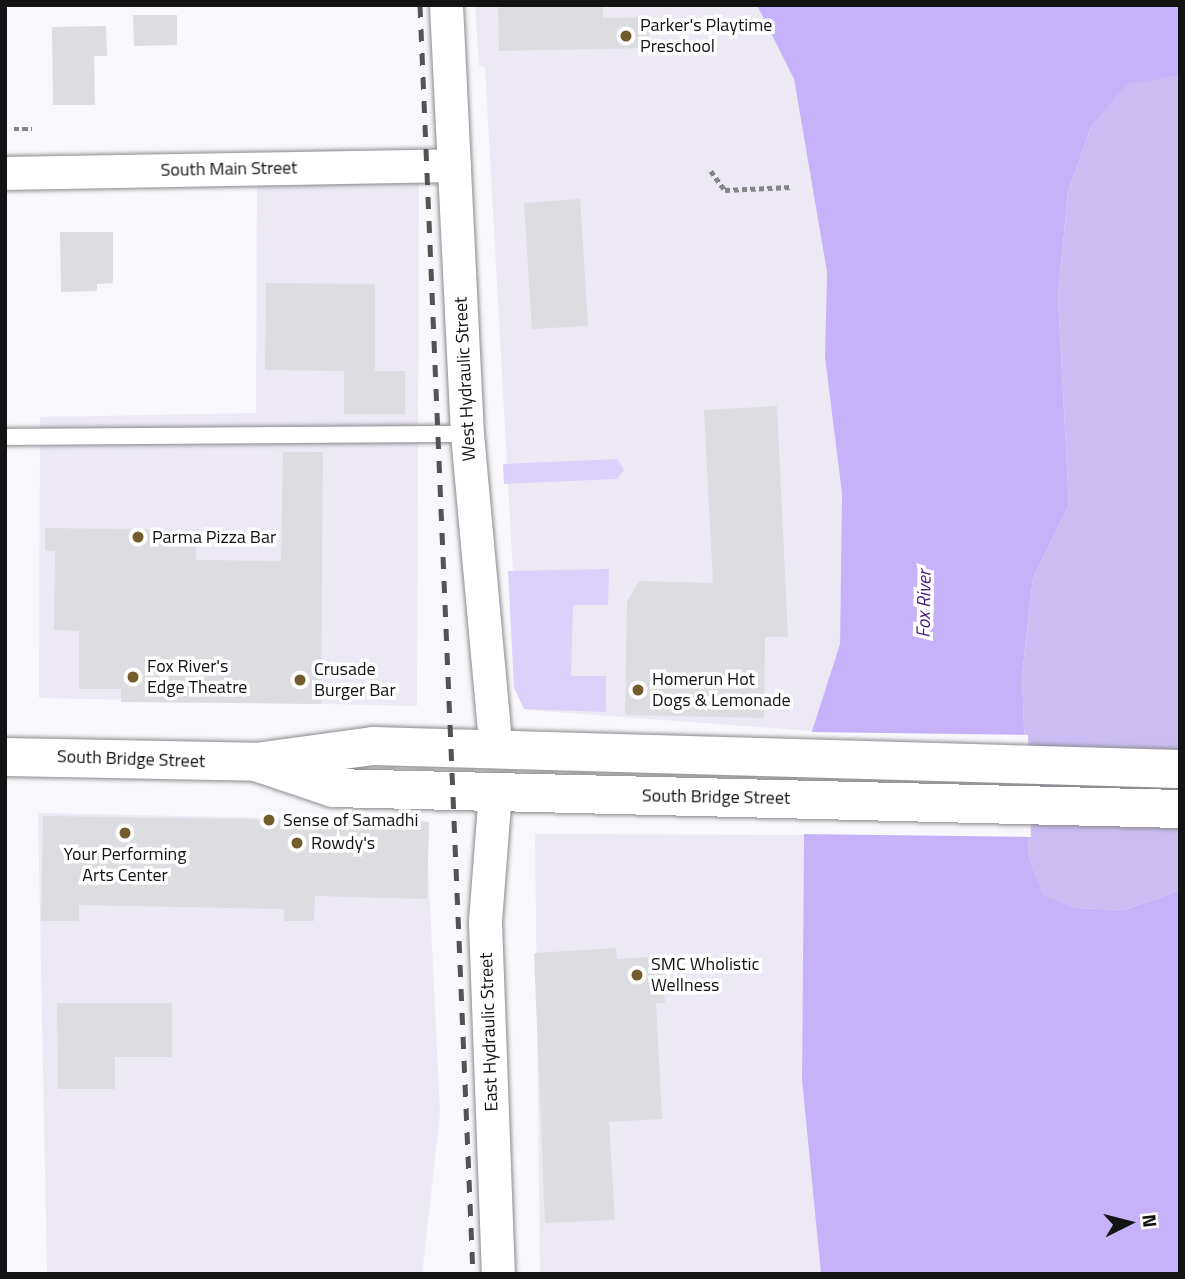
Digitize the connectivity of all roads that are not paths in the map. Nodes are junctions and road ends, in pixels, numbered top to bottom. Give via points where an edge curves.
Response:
1 (446, 5) edge
2 (454, 165) junction
3 (5, 173) edge
4 (467, 434) junction
5 (5, 437) edge
6 (496, 751) junction
7 (5, 757) edge
8 (256, 762) junction
9 (1180, 769) edge
10 (495, 792) junction
11 (1180, 809) edge
12 (498, 1274) edge

1 - 2 street, West Hydraulic Street
2 - 3 street, South Main Street
2 - 4 street, West Hydraulic Street
4 - 5 lane
4 - 6 street, West Hydraulic Street
6 - 8 highway, South Bridge Street via 373,746
6 - 9 highway, South Bridge Street
7 - 8 highway, South Bridge Street
8 - 10 highway, South Bridge Street via 333,788
10 - 11 highway, South Bridge Street
10 - 12 street, East Hydraulic Street via 485,922

